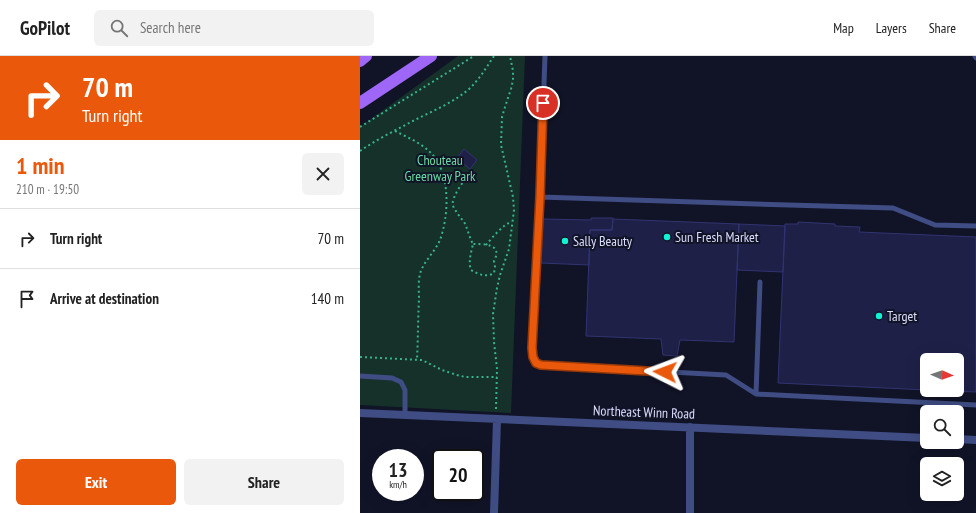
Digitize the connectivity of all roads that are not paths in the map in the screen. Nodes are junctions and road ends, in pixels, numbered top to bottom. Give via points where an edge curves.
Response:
1 (366, 56) edge
2 (432, 56) edge
3 (545, 56) edge
4 (360, 60) edge
5 (360, 103) edge
6 (540, 197) junction
7 (976, 226) edge
8 (760, 282) dead end
9 (360, 376) edge
10 (756, 394) junction
11 (976, 405) edge
12 (360, 413) edge
13 (405, 416) junction
14 (497, 420) junction
15 (690, 427) junction
16 (920, 438) edge
17 (964, 439) edge
18 (976, 440) edge
19 (494, 513) edge
20 (690, 513) edge

1 - 4 main road
2 - 5 main road
3 - 6 lane
6 - 7 lane via 893,208 935,225
6 - 10 lane via 532,348 536,363 726,375
8 - 10 lane
9 - 13 lane via 392,378 401,382 405,390
10 - 11 lane
12 - 13 street, Northeast Winn Road
13 - 14 street, Northeast Winn Road
14 - 15 street, Northeast Winn Road
14 - 19 street
15 - 16 street, Northeast Winn Road
15 - 20 street
17 - 18 street

